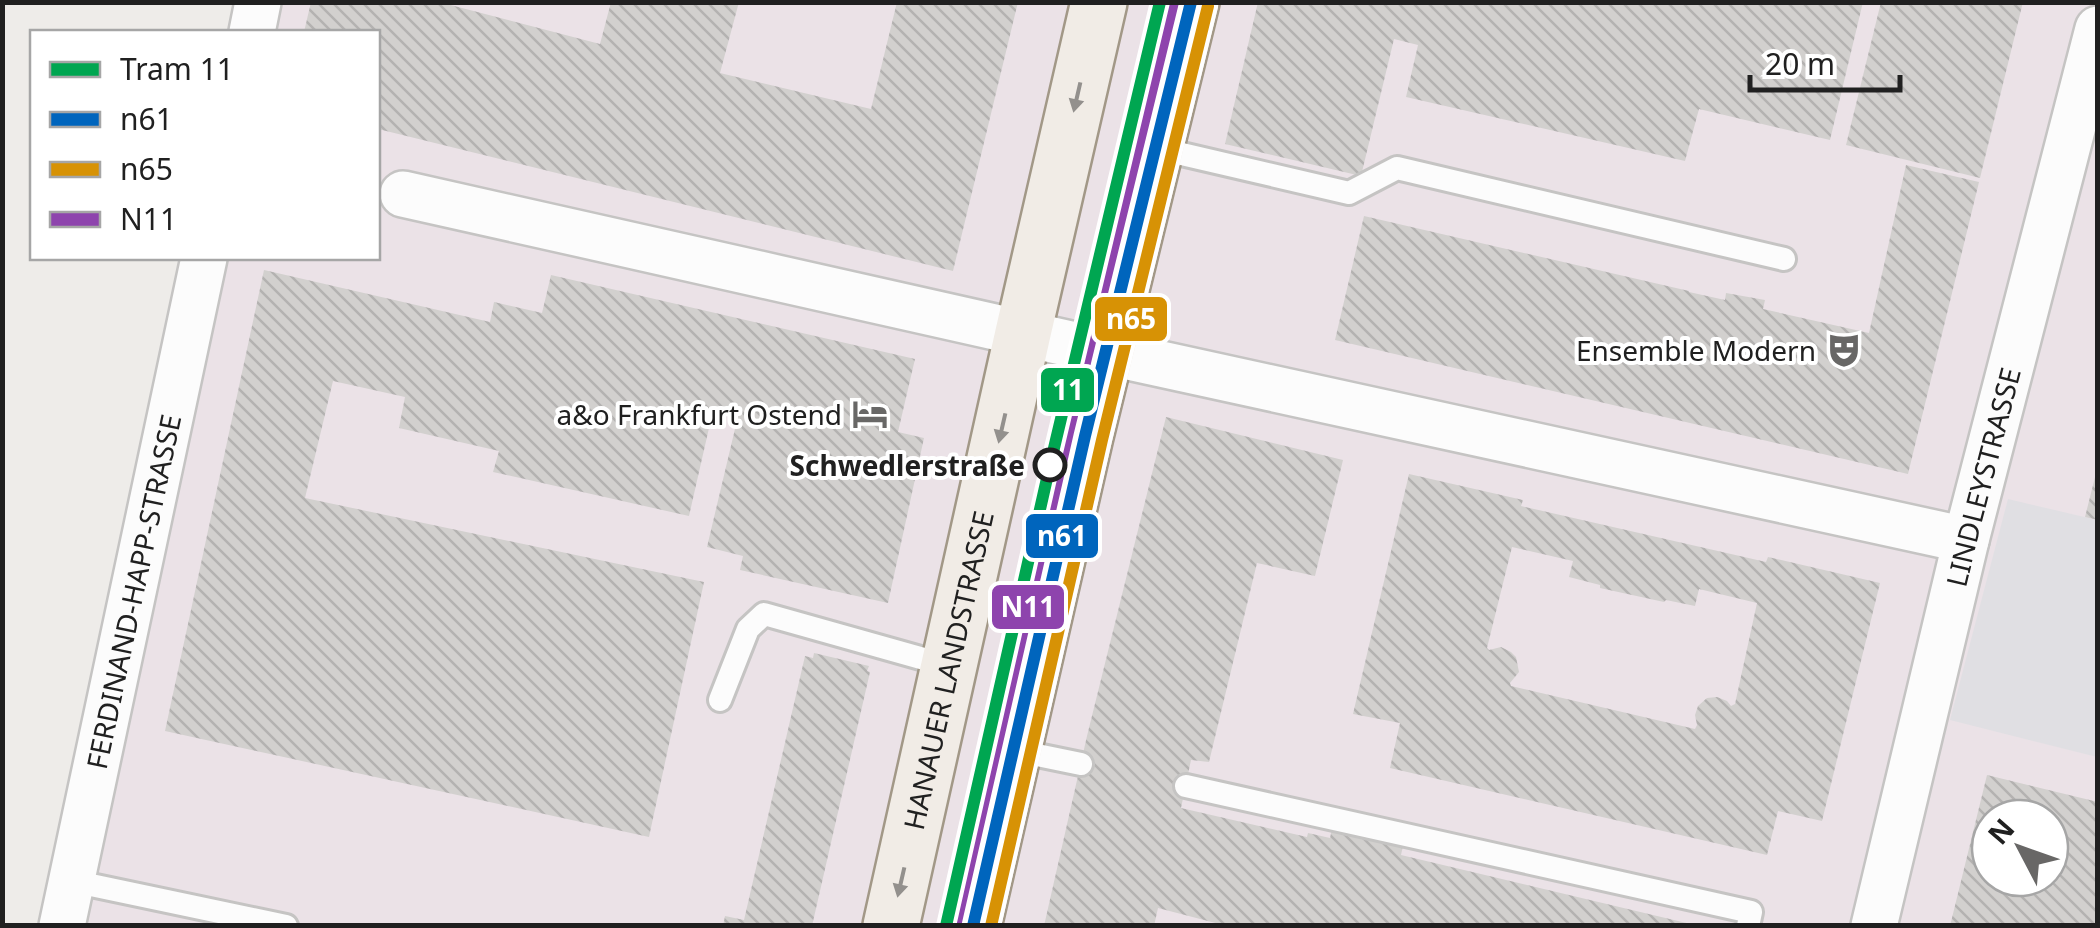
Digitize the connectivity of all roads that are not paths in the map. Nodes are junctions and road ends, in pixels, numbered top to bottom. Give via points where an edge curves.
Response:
1 (258, 2) edge
2 (1100, 2) edge
3 (1191, 2) edge
4 (2098, 29) edge
5 (252, 30) edge
6 (1156, 148) junction
7 (404, 194) dead end
8 (1784, 259) dead end
9 (204, 260) edge
10 (1023, 333) junction
11 (1106, 352) junction
12 (1966, 540) junction
13 (949, 666) junction
14 (720, 700) dead end
15 (1013, 750) junction
16 (1081, 764) dead end
17 (1186, 786) dead end
18 (72, 880) junction
19 (62, 926) edge
20 (286, 926) edge
21 (891, 926) edge
22 (973, 926) edge
23 (1748, 926) edge
24 (1874, 926) edge

1 - 5 street
2 -> 10 main road, HANAUER LANDSTRASSE
3 - 6 main road
4 - 12 street, LINDLEYSTRASSE
6 - 8 lane via 1349,193 1397,168
6 - 11 main road
7 - 10 street
9 - 18 street, FERDINAND-HAPP-STRASSE
10 - 11 street
10 -> 13 main road, HANAUER LANDSTRASSE
11 - 12 street
11 - 15 main road
12 - 24 street, LINDLEYSTRASSE
13 - 14 lane via 764,614 748,629
13 -> 21 main road, HANAUER LANDSTRASSE
15 - 16 lane
15 - 22 main road
17 - 23 lane via 1751,912
18 - 19 street, FERDINAND-HAPP-STRASSE
18 - 20 lane

